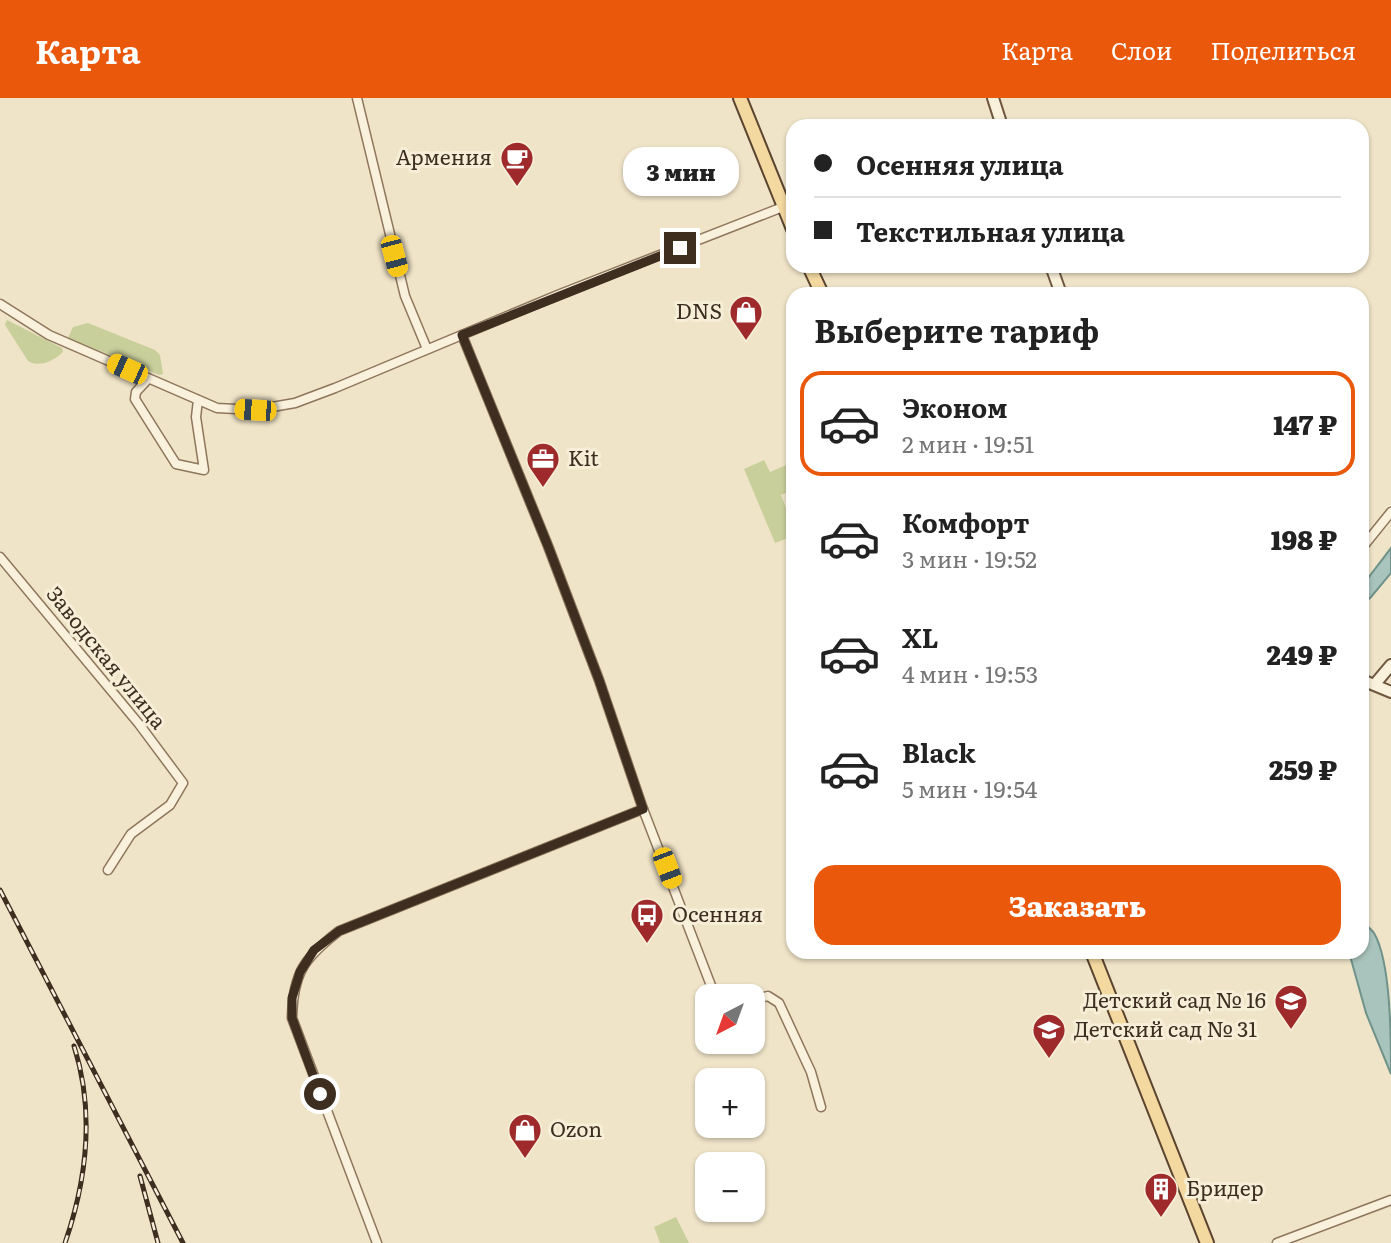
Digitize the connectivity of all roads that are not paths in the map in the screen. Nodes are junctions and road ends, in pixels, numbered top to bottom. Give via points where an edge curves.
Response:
1 (357, 98) edge
2 (740, 98) edge
3 (986, 98) edge
4 (993, 98) edge
5 (995, 119) edge
6 (997, 119) edge
7 (786, 201) edge
8 (786, 206) edge
9 (0, 304) edge
10 (462, 335) junction
11 (427, 349) junction
12 (148, 379) junction
13 (198, 400) junction
14 (1391, 512) edge
15 (1369, 539) edge
16 (0, 557) edge
17 (1391, 666) edge
18 (1369, 682) edge
19 (1375, 684) junction
20 (1391, 685) edge
21 (1391, 692) edge
22 (643, 809) junction
23 (108, 870) dead end
24 (1095, 959) edge
25 (710, 984) edge
26 (765, 997) edge
27 (821, 1107) dead end
28 (1391, 1200) edge
29 (377, 1243) edge
30 (1207, 1243) edge
31 (1276, 1243) edge

1 - 11 street via 405,296
2 - 7 main road
3 - 5 main road
4 - 6 main road
8 - 10 street
9 - 12 street via 49,335
10 - 11 street
10 - 22 street via 548,546
11 - 13 street via 295,402 255,410 217,408
12 - 13 street
12 - 13 street via 135,399 176,464 204,470
14 - 15 street
16 - 23 street, Заводская улица via 183,783 170,805 131,834
17 - 19 main road
18 - 19 main road
19 - 20 main road
19 - 21 main road
22 - 25 street
22 - 29 street via 339,931 314,950 300,972 292,1018
24 - 30 main road
26 - 27 street via 779,1003 811,1072
28 - 31 street

